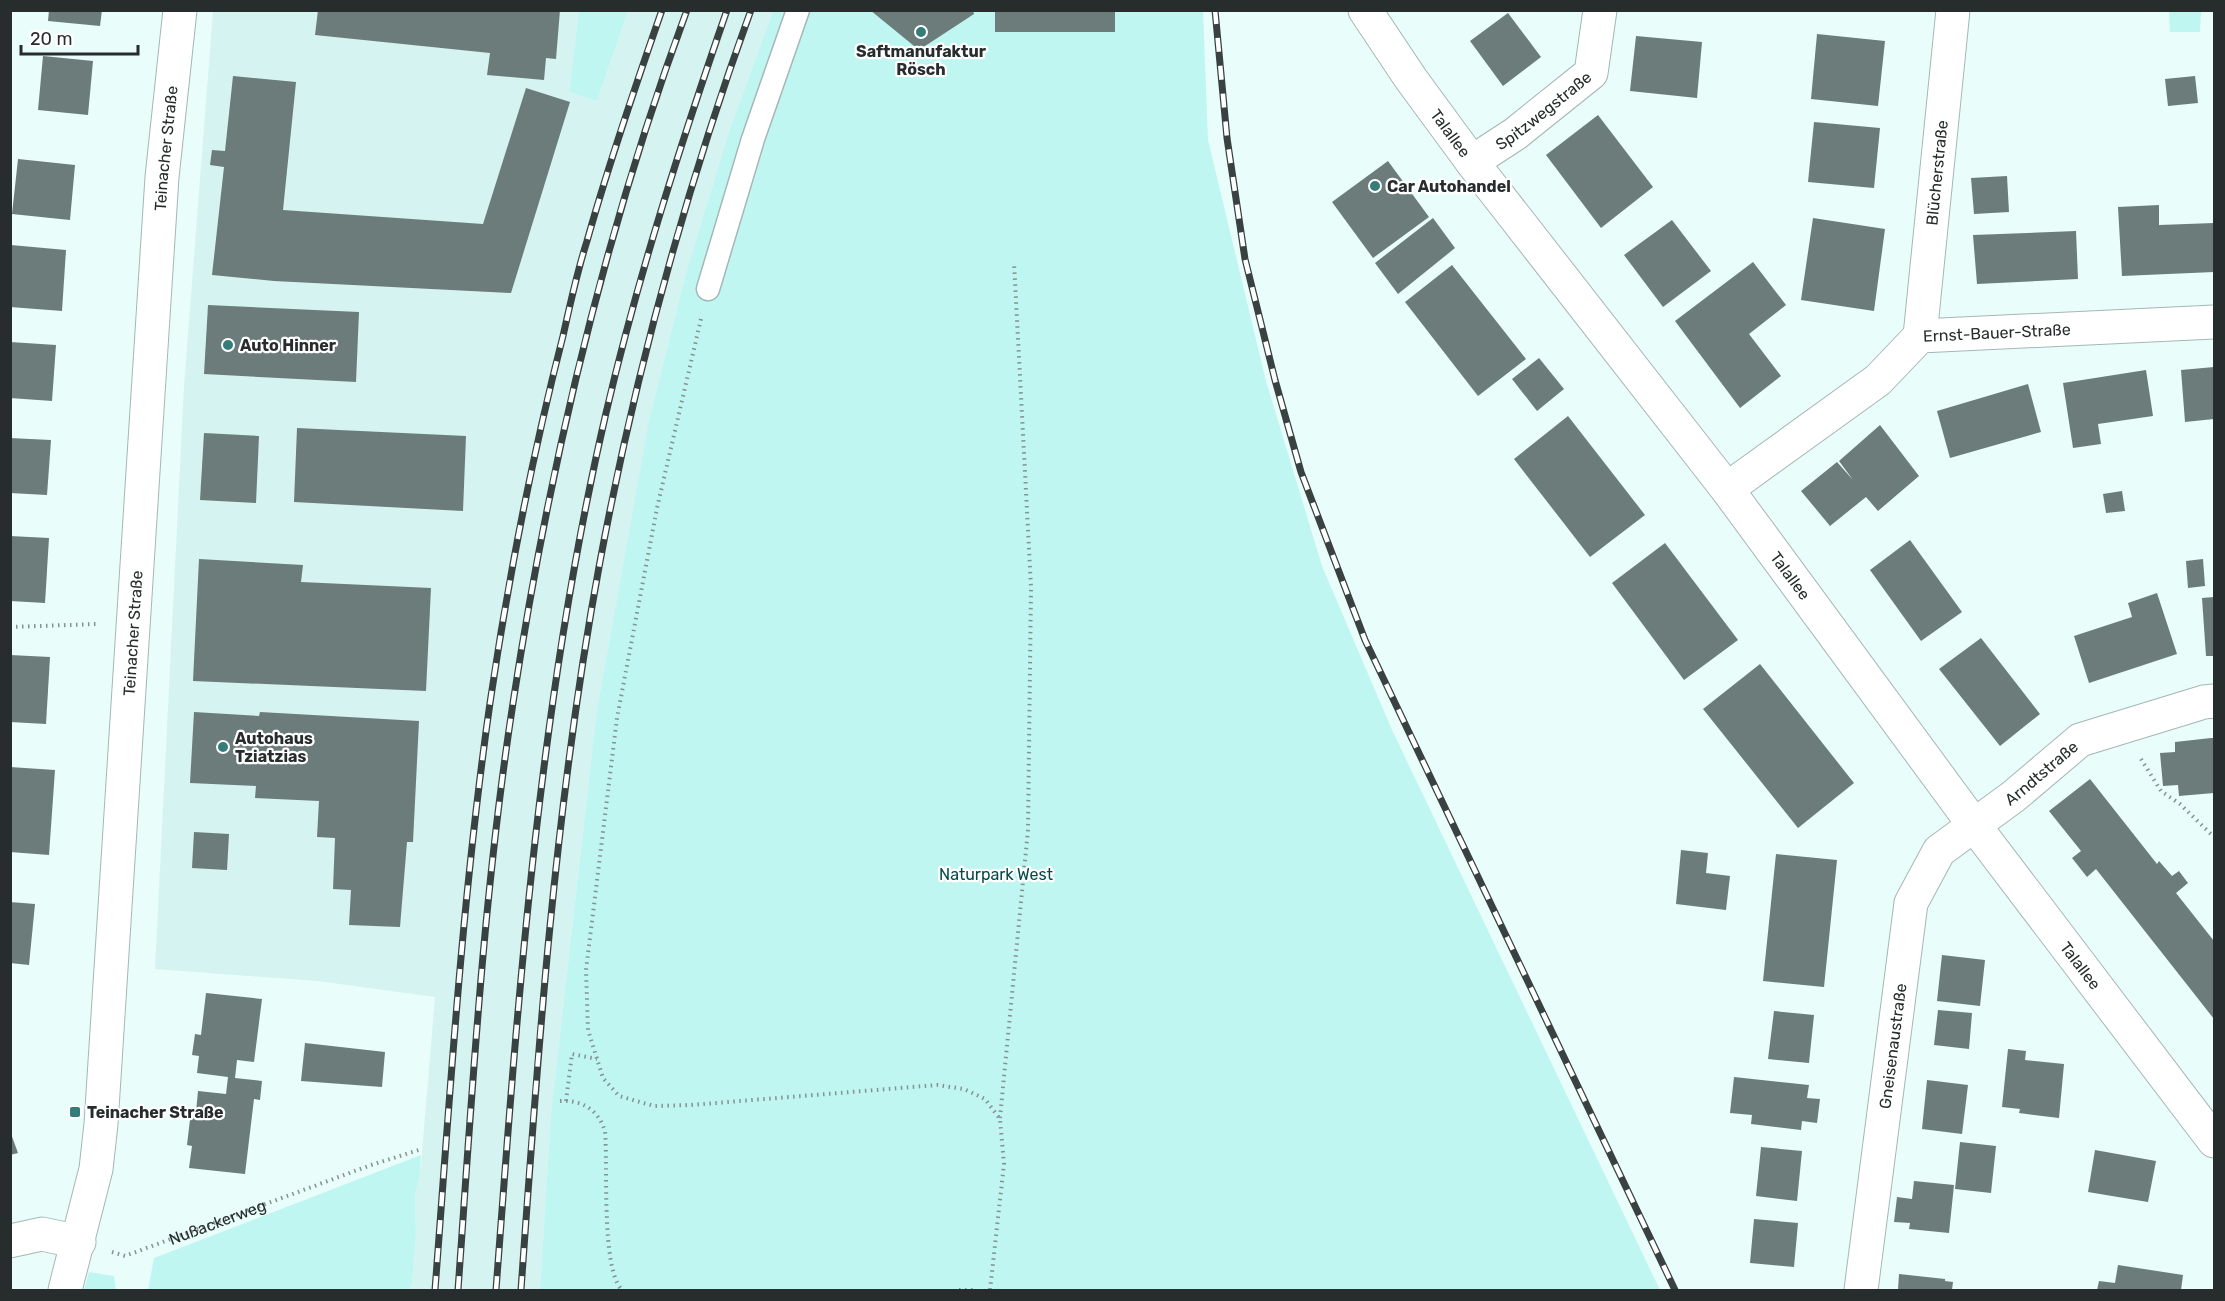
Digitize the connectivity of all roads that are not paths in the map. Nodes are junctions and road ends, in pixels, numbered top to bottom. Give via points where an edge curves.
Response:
1 (180, 10) edge
2 (798, 10) edge
3 (1365, 10) edge
4 (1600, 10) edge
5 (1953, 10) edge
6 (1472, 162) junction
7 (708, 289) road end
8 (2214, 322) edge
9 (1920, 336) junction
10 (1726, 489) junction
11 (2214, 700) edge
12 (1974, 825) junction
13 (2214, 1141) edge
14 (10, 1241) edge
15 (79, 1242) junction
16 (65, 1290) edge
17 (1862, 1290) edge

1 - 15 street, Teinacher Straße via 162,177 101,1124 96,1169
2 - 7 lane via 753,139
3 - 6 street, Talallee
4 - 6 street, Spitzwegstraße via 1591,73 1515,134
5 - 9 street, Blücherstraße
6 - 10 street, Talallee
8 - 9 street, Ernst-Bauer-Straße
9 - 10 street, Ernst-Bauer-Straße via 1878,380
10 - 12 street, Talallee
11 - 12 street, Arndtstraße via 2080,740
12 - 13 street, Talallee
12 - 17 street, Gneisenaustraße via 1939,851 1911,903
14 - 15 street via 42,1234
15 - 16 street, Teinacher Straße

